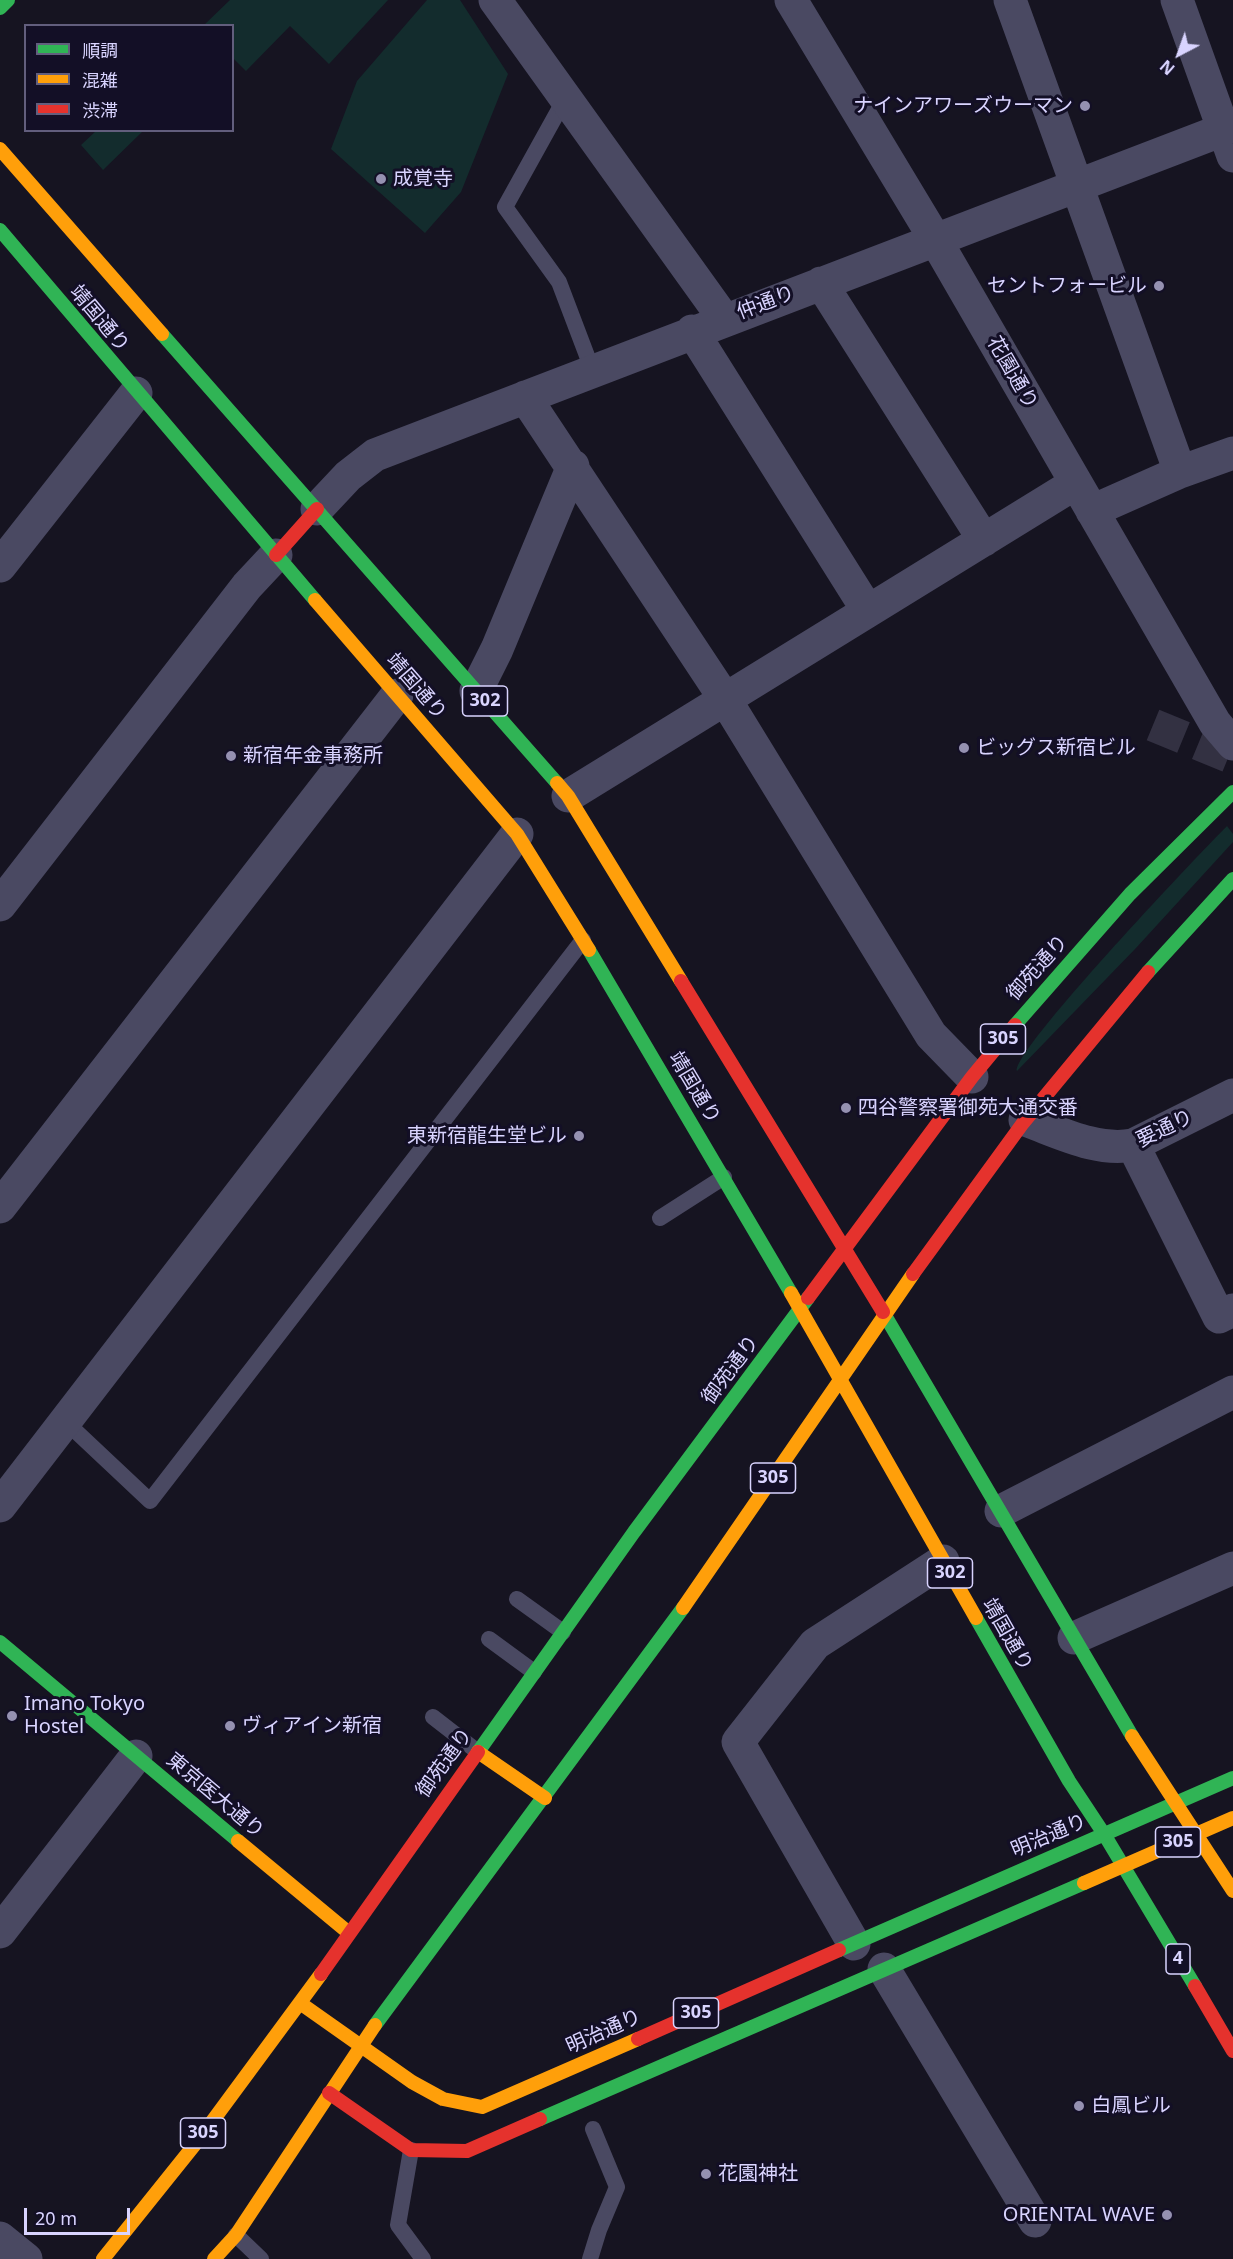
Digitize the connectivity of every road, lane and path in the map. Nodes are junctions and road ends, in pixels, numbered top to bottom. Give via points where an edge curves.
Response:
1 (8, 0) edge
2 (495, 0) edge
3 (791, 0) edge
4 (1010, 0) edge
5 (1177, 0) edge
6 (0, 8) edge
7 (566, 97) junction
8 (1230, 137) edge
9 (0, 148) edge
10 (1076, 185) junction
11 (1, 235) edge
12 (935, 239) junction
13 (821, 282) junction
14 (724, 319) junction
15 (692, 331) junction
16 (592, 369) junction
17 (136, 393) junction
18 (525, 397) junction
19 (1233, 453) edge
20 (573, 466) junction
21 (1180, 472) junction
22 (1076, 483) junction
23 (317, 509) junction
24 (1092, 511) junction
25 (984, 540) junction
26 (276, 555) junction
27 (0, 566) edge
28 (868, 611) junction
29 (476, 691) junction
30 (397, 694) junction
31 (725, 699) junction
32 (1233, 744) edge
33 (1233, 792) edge
34 (568, 796) junction
35 (517, 834) junction
36 (1233, 879) edge
37 (0, 905) edge
38 (583, 940) junction
39 (972, 1077) junction
40 (1232, 1100) edge
41 (1026, 1120) junction
42 (1133, 1145) junction
43 (724, 1177) junction
44 (0, 1207) edge
45 (660, 1218) dead end
46 (845, 1249) junction
47 (801, 1310) junction
48 (1233, 1310) edge
49 (886, 1316) junction
50 (841, 1381) junction
51 (1233, 1392) edge
52 (66, 1422) junction
53 (0, 1506) edge
54 (1001, 1511) junction
55 (943, 1561) junction
56 (1233, 1568) edge
57 (517, 1599) dead end
58 (563, 1632) junction
59 (1074, 1638) junction
60 (489, 1639) dead end
61 (0, 1642) edge
62 (534, 1672) junction
63 (433, 1717) dead end
64 (478, 1752) junction
65 (136, 1756) junction
66 (1233, 1778) edge
67 (544, 1798) junction
68 (1174, 1803) junction
69 (1233, 1818) edge
70 (1104, 1834) junction
71 (1196, 1834) junction
72 (1123, 1866) junction
73 (1233, 1890) edge
74 (0, 1932) edge
75 (349, 1933) junction
76 (854, 1944) junction
77 (884, 1969) junction
78 (300, 2003) junction
79 (362, 2045) junction
80 (1233, 2051) edge
81 (329, 2093) junction
82 (592, 2129) dead end
83 (411, 2150) junction
84 (1035, 2221) dead end
85 (236, 2235) junction
86 (0, 2238) edge
87 (26, 2259) edge
88 (103, 2259) edge
89 (214, 2259) edge
90 (261, 2259) edge
91 (423, 2259) edge
92 (591, 2259) edge

1 - 6 main road
2 - 7 street
3 - 12 street, 花園通り
4 - 10 street
5 - 8 street
7 - 14 street
7 - 16 lane via 505,207 559,282
8 - 10 street, 仲通り
9 - 23 main road, 靖国通り / 302
10 - 12 street, 仲通り
10 - 21 street
11 - 17 main road, 靖国通り / 302
12 - 13 street, 仲通り
12 - 22 street, 花園通り
13 - 14 street, 仲通り
13 - 25 street
14 - 15 street, 仲通り
15 - 16 street, 仲通り
15 - 28 street
16 - 18 street, 仲通り
17 - 26 main road, 靖国通り / 302
17 - 27 street
18 - 20 street
18 - 23 street, 仲通り via 375,454
19 - 21 street
20 - 29 street
20 - 31 street
21 - 24 street
22 - 24 street, 花園通り
22 - 25 street
23 - 26 main road
23 - 29 main road, 靖国通り / 302
24 - 32 street, 花園通り via 1222,734
25 - 28 street
26 - 30 main road, 靖国通り / 302
26 - 37 street via 247,586
28 - 31 street
29 - 34 main road, 靖国通り / 302
30 - 35 main road, 靖国通り / 302
30 - 44 street
31 - 34 street
31 - 39 street via 932,1035
33 - 39 main road, 御苑通り / 305 via 1119,907
34 - 46 main road, 靖国通り / 302
35 - 38 main road, 靖国通り / 302
35 - 52 street
36 - 41 main road, 305 via 1163,955
38 - 43 main road, 靖国通り / 302
38 - 52 lane via 150,1501
39 - 46 main road, 御苑通り / 305
40 - 42 street, 要通り
41 - 42 street, 要通り via 1081,1141 1121,1148
41 - 49 main road, 305
42 - 48 street via 1219,1317
43 - 45 lane
43 - 47 main road, 靖国通り / 302
46 - 47 main road, 御苑通り / 305
46 - 49 main road, 靖国通り / 302
47 - 50 main road, 靖国通り / 302
47 - 58 main road, 御苑通り / 305
49 - 50 main road, 305
49 - 54 main road, 靖国通り / 302
50 - 55 main road, 靖国通り / 302
50 - 67 main road, 305 via 706,1576
51 - 54 street
52 - 53 street
54 - 59 main road, 靖国通り / 302
55 - 70 main road, 靖国通り / 302 via 1069,1781
55 - 76 street via 814,1644 738,1742
56 - 59 street
57 - 58 lane
58 - 62 main road, 御苑通り / 305
59 - 68 main road, 靖国通り / 302
60 - 62 lane
61 - 65 main road, 東京医大通り
62 - 64 main road, 御苑通り / 305
63 - 64 lane
64 - 67 main road
64 - 75 main road, 御苑通り / 305
65 - 74 street
65 - 75 main road, 東京医大通り
66 - 68 main road, 明治通り / 305
67 - 79 main road, 305
68 - 70 main road, 明治通り / 305
68 - 71 main road, 靖国通り
69 - 71 main road, 305
70 - 72 main road, 靖国通り / 4
70 - 76 main road, 明治通り / 305
71 - 72 main road, 305
71 - 73 main road, 靖国通り
72 - 77 main road, 305
72 - 80 main road, 靖国通り / 4
75 - 78 main road, 御苑通り / 305
76 - 79 main road, 明治通り / 305 via 482,2107 443,2099 412,2082
77 - 83 main road, 305 via 466,2151
77 - 84 street
78 - 79 main road, 明治通り / 305
78 - 88 main road, 305 via 200,2138
79 - 81 main road, 305
81 - 83 main road
81 - 85 main road, 305
82 - 92 lane via 617,2187
83 - 91 lane via 398,2225
85 - 89 main road, 305
85 - 90 lane
86 - 87 street

